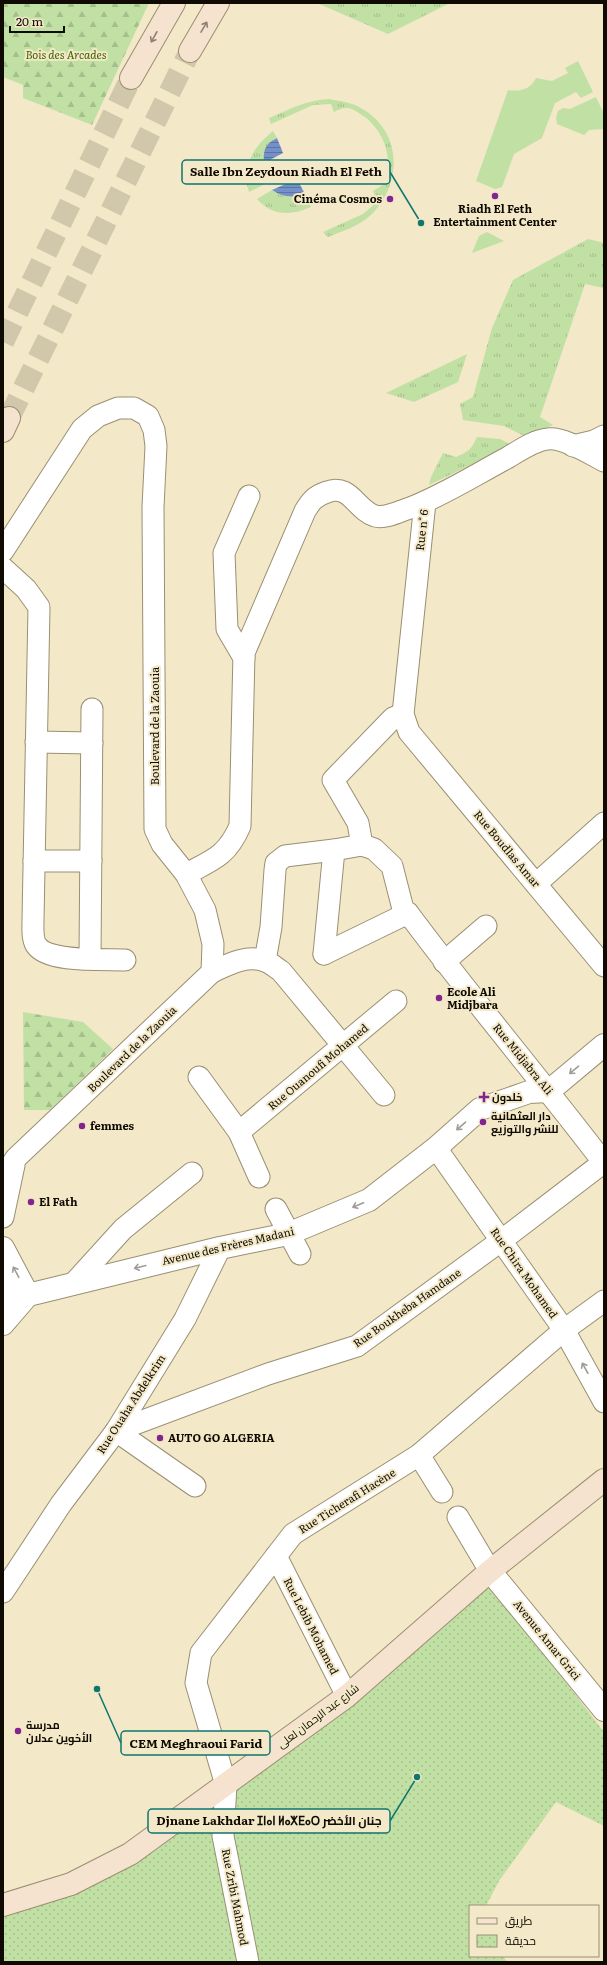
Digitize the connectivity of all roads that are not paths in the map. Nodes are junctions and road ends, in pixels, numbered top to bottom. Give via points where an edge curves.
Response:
1 (174, 3) edge
2 (218, 3) edge
3 (190, 51) tunnel mouth
4 (131, 78) tunnel mouth
5 (604, 436) edge
6 (573, 446) junction
7 (604, 461) edge
8 (249, 496) dead end
9 (425, 502) junction
10 (3, 551) edge
11 (3, 568) edge
12 (244, 658) junction
13 (92, 709) dead end
14 (406, 723) junction
15 (36, 742) junction
16 (92, 743) junction
17 (604, 823) edge
18 (362, 845) junction
19 (334, 850) junction
20 (34, 861) junction
21 (91, 861) junction
22 (186, 874) junction
23 (536, 884) junction
24 (408, 913) junction
25 (486, 926) dead end
26 (90, 958) junction
27 (125, 960) dead end
28 (265, 961) junction
29 (444, 962) junction
30 (604, 966) edge
31 (212, 972) junction
32 (396, 1001) dead end
33 (344, 1045) junction
34 (604, 1045) edge
35 (199, 1077) dead end
36 (549, 1091) junction
37 (384, 1095) dead end
38 (239, 1132) junction
39 (436, 1148) junction
40 (10, 1161) edge
41 (604, 1163) edge
42 (192, 1173) dead end
43 (259, 1177) dead end
44 (3, 1178) edge
45 (276, 1209) dead end
46 (3, 1217) edge
47 (288, 1234) junction
48 (502, 1240) junction
49 (3, 1248) edge
50 (220, 1248) junction
51 (300, 1254) dead end
52 (74, 1283) junction
53 (3, 1284) edge
54 (28, 1295) junction
55 (604, 1301) edge
56 (5, 1322) edge
57 (564, 1330) junction
58 (604, 1402) edge
59 (116, 1431) junction
60 (419, 1455) junction
61 (604, 1480) edge
62 (195, 1486) dead end
63 (442, 1492) dead end
64 (458, 1517) dead end
65 (276, 1556) junction
66 (490, 1571) junction
67 (3, 1592) edge
68 (347, 1696) junction
69 (604, 1710) edge
70 (226, 1785) junction
71 (3, 1905) edge
72 (248, 1962) edge

1 -> 4 main road
3 -> 2 main road
5 - 6 street
6 - 7 street, Rue n° 6
6 - 9 street, Rue n° 6 via 549,438 541,440
8 - 12 street via 224,554 227,629
9 - 12 street via 389,515 375,516 365,511 349,494 341,491 332,490 312,499
9 - 14 street, Rue n° 6
10 - 22 street, Boulevard de la Zaouia via 82,429 98,416 118,408 134,408 148,416 154,430 156,446 153,507 155,829 162,844
11 - 15 street via 26,589 39,607
12 - 22 street via 240,826 234,840 221,856
13 - 16 street
14 - 18 street via 393,718 333,780 358,823
14 - 23 street, Rue Boudlas Amar
15 - 16 street
15 - 20 street
16 - 21 street
17 - 23 street
18 - 19 street
18 - 24 street, Rue Midjabra Ali via 374,850 392,866 404,913
19 - 24 street via 324,954
19 - 28 street via 292,854 276,863 271,927
20 - 21 street
20 - 26 street via 33,933 36,944 44,952 56,957
21 - 26 street
22 - 31 street, Boulevard de la Zaouia via 205,910 213,944
23 - 30 street, Rue Boudlas Amar
24 - 29 street, Rue Midjabra Ali
25 - 29 street
26 - 27 street
28 - 31 street via 234,961
28 - 33 street via 281,971
29 - 36 street, Rue Midjabra Ali
31 - 40 street, Boulevard de la Zaouia
32 - 33 street, Rue Ouanoufi Mohamed
33 - 37 street
33 - 38 street, Rue Ouanoufi Mohamed
34 -> 36 street
35 - 38 street
36 -> 39 street, Avenue des Frères Madani via 529,1092 480,1109
36 - 41 street, Rue Midjabra Ali
38 - 43 street
39 -> 47 street, Avenue des Frères Madani via 369,1200
39 - 48 street, Rue Chira Mohamed
40 - 44 street, Boulevard de la Zaouia
40 - 46 street
41 - 48 street, Rue Boukheba Hamdane
42 - 52 street via 123,1229
45 - 47 street
47 - 50 street, Avenue des Frères Madani
47 - 51 street
48 - 57 street, Rue Chira Mohamed
48 - 59 street, Rue Boukheba Hamdane via 357,1346 268,1374
54 -> 49 street
50 -> 52 street, Avenue des Frères Madani
50 - 59 street, Rue Ouaha Abdelkrim via 185,1319
52 - 54 street, Avenue des Frères Madani
53 - 56 street
54 - 56 street
55 - 57 street, Rue Ticherafi Hacène
58 -> 57 street, Rue Chira Mohamed
57 - 60 street, Rue Ticherafi Hacène
59 - 62 street
59 - 67 street, Rue Ouaha Abdelkrim via 61,1504
60 - 63 street
60 - 65 street, Rue Ticherafi Hacène via 293,1534
61 - 66 main road, شارع عبد الرحمان لعلى
64 - 66 street
65 - 68 street, Rue Lebib Mohamed
65 - 70 street, Rue Ticherafi Hacène via 201,1653 196,1683
66 - 68 main road, شارع عبد الرحمان لعلى
66 - 69 street, Avenue Amar Grici
68 - 70 main road, شارع عبد الرحمان لعلى
70 - 71 main road, شارع عبد الرحمان لعلى via 130,1854 71,1884
70 - 72 street, Rue Zribi Mahmod via 223,1836

